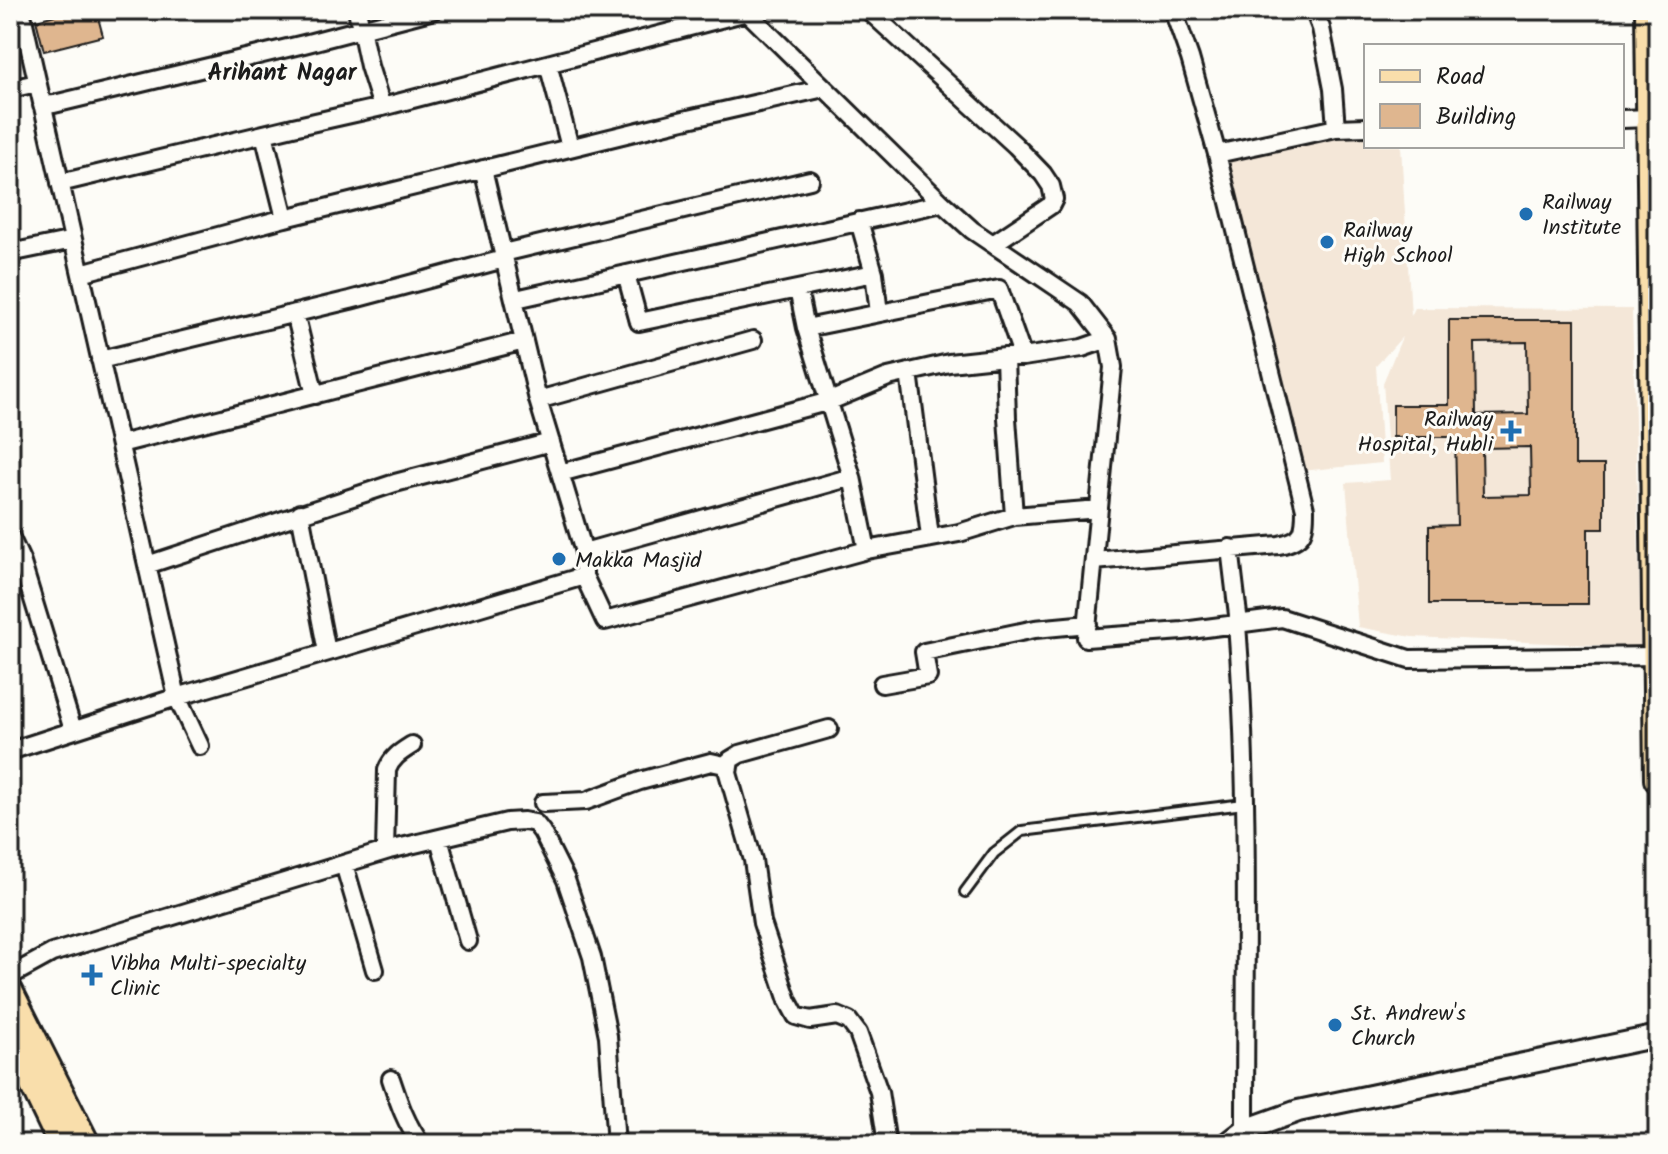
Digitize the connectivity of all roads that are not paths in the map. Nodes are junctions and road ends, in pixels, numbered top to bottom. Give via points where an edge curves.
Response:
1 (357, 10) edge
2 (434, 10) edge
3 (868, 10) edge
4 (1173, 10) edge
5 (1314, 10) edge
6 (1649, 10) edge
7 (24, 11) edge
8 (746, 11) edge
9 (362, 29) junction
10 (1654, 63) edge
11 (548, 64) junction
12 (37, 83) junction
13 (824, 88) junction
14 (10, 89) edge
15 (42, 105) junction
16 (382, 107) junction
17 (1649, 118) junction
18 (1624, 119) edge
19 (1364, 127) edge
20 (1336, 128) junction
21 (264, 134) junction
22 (570, 147) junction
23 (1217, 154) junction
24 (483, 169) junction
25 (810, 180) dead end
26 (60, 183) junction
27 (942, 203) junction
28 (285, 218) junction
29 (859, 221) junction
30 (73, 240) junction
31 (993, 244) junction
32 (10, 250) edge
33 (504, 256) junction
34 (81, 273) junction
35 (874, 273) junction
36 (626, 274) junction
37 (798, 289) junction
38 (516, 299) junction
39 (295, 313) junction
40 (879, 313) junction
41 (806, 328) junction
42 (1108, 339) junction
43 (753, 340) dead end
44 (524, 341) junction
45 (1005, 357) junction
46 (1023, 357) junction
47 (100, 360) junction
48 (909, 372) junction
49 (315, 395) junction
50 (538, 400) junction
51 (830, 401) junction
52 (551, 442) junction
53 (120, 444) junction
54 (560, 473) junction
55 (852, 477) junction
56 (1099, 509) junction
57 (300, 513) junction
58 (1014, 516) junction
59 (10, 536) edge
60 (930, 537) junction
61 (1230, 548) junction
62 (867, 550) junction
63 (584, 552) junction
64 (1094, 561) junction
65 (147, 565) junction
66 (584, 576) junction
67 (1088, 624) junction
68 (1237, 624) junction
69 (327, 652) junction
70 (1656, 656) junction
71 (882, 684) dead end
72 (177, 697) junction
73 (829, 729) dead end
74 (73, 730) junction
75 (412, 745) dead end
76 (200, 746) dead end
77 (10, 751) edge
78 (729, 766) junction
79 (1658, 779) edge
80 (543, 803) dead end
81 (1245, 803) junction
82 (439, 839) junction
83 (385, 851) junction
84 (344, 864) junction
85 (965, 892) dead end
86 (468, 941) dead end
87 (375, 970) dead end
88 (10, 976) edge
89 (10, 991) edge
90 (1658, 1036) edge
91 (10, 1038) edge
92 (391, 1079) dead end
93 (1245, 1130) junction
94 (61, 1144) edge
95 (87, 1144) edge
96 (421, 1144) edge
97 (616, 1144) edge
98 (887, 1144) edge
99 (1227, 1144) edge

1 - 9 street
2 - 9 street
3 - 31 street via 1016,146 1051,186 1051,205
4 - 23 street
5 - 20 street via 1333,89
6 - 10 highway
7 - 12 street
8 - 11 street
8 - 13 street
9 - 15 street
9 - 16 street
10 - 17 highway
11 - 16 street
11 - 22 street
12 - 14 street
12 - 15 street
13 - 22 street
13 - 27 street
15 - 26 street
16 - 21 street
17 - 18 street
17 - 70 highway
19 - 20 street
20 - 23 street
21 - 26 street
21 - 28 street
22 - 24 street
23 - 61 street via 1305,509 1301,536 1291,542
24 - 28 street
24 - 33 street
25 - 33 street
26 - 30 street
27 - 29 street
27 - 31 street
28 - 34 street
29 - 35 street
29 - 36 street
30 - 32 street
30 - 34 street
31 - 42 street via 1080,303
33 - 38 street
33 - 39 street
34 - 47 street
35 - 37 street
35 - 40 street
36 - 37 street via 639,322
36 - 38 street
37 - 41 street
38 - 44 street
39 - 47 street
39 - 49 street
40 - 41 street
40 - 46 street via 999,289
41 - 51 street
42 - 46 street
42 - 56 street via 1113,367
43 - 50 street
44 - 49 street
44 - 50 street
45 - 46 street
45 - 48 street
45 - 58 street
47 - 53 street
48 - 51 street
48 - 60 street
49 - 53 street
50 - 52 street
51 - 54 street
51 - 55 street
52 - 54 street
52 - 57 street
53 - 65 street
54 - 63 street
55 - 62 street
55 - 63 street
56 - 58 street
56 - 64 street
57 - 65 street
57 - 69 street
58 - 60 street
59 - 74 street
60 - 62 street
61 - 64 street
61 - 68 street
62 - 66 street via 605,621
63 - 66 street
64 - 67 street
65 - 72 street
66 - 69 street
67 - 68 street via 1086,638
67 - 71 street via 924,652 928,676
68 - 70 street via 1282,618 1409,659
68 - 81 street
69 - 72 street
70 - 79 highway
72 - 74 street
72 - 76 street
73 - 78 street via 740,754
74 - 77 street
75 - 83 street via 387,770
78 - 80 street via 711,762 586,801
78 - 98 street via 753,860 762,923 788,1001 796,1016 837,1016 858,1033 879,1092
81 - 85 lane via 1022,831 994,853
81 - 93 street
82 - 83 street
82 - 86 street
82 - 97 street via 507,822 535,823 542,832 566,880 592,957 608,1036
83 - 84 street
84 - 87 street
84 - 88 street via 52,953
89 - 95 main road
90 - 93 street via 1298,1111
91 - 94 main road
92 - 96 street
93 - 99 street

